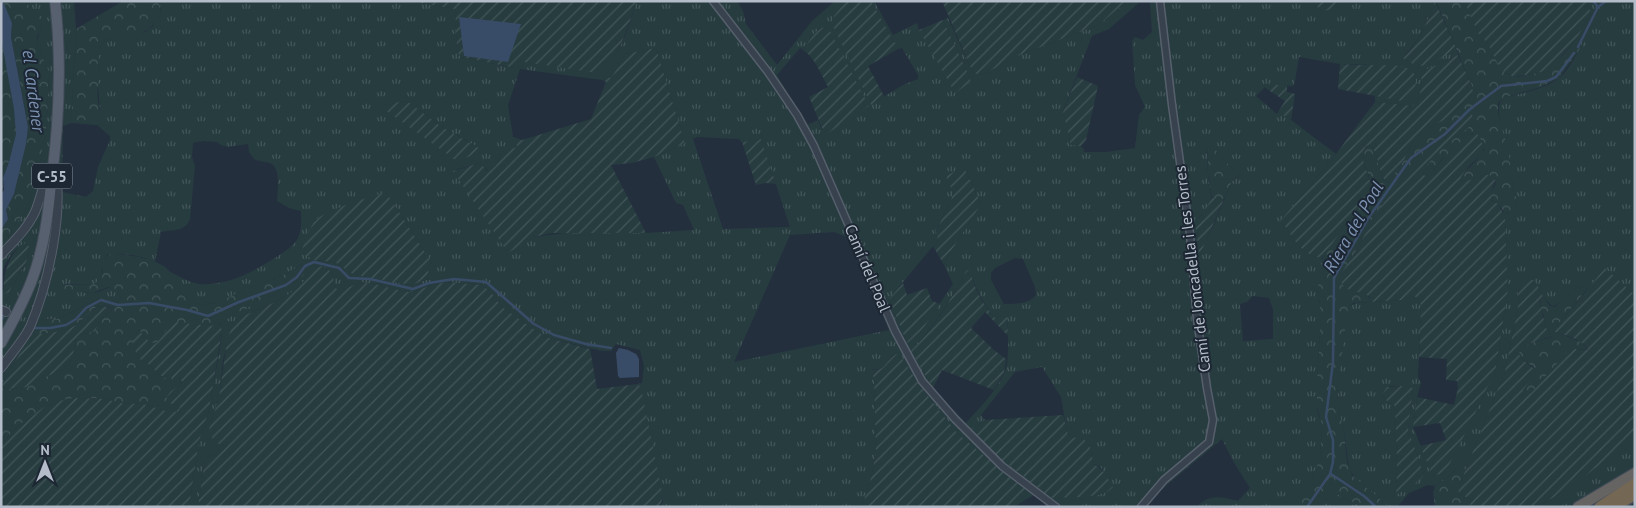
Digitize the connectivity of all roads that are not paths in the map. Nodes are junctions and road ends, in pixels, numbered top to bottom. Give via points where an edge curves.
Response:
1 (55, 1) edge
2 (713, 1) edge
3 (1160, 1) edge
4 (54, 162) junction
5 (1, 255) edge
6 (20, 318) dead end
7 (31, 323) junction
8 (1, 342) edge
9 (1, 368) edge
10 (1635, 473) edge
11 (1635, 484) edge
12 (1635, 494) edge
13 (1056, 507) edge
14 (1141, 507) edge
15 (1578, 507) edge
16 (1600, 507) edge
17 (1614, 507) edge

1 - 4 main road, C-55 via 58,79
2 - 13 street, Camí del Poal via 797,115 814,146 891,322 922,381 955,420 1002,466
3 - 14 street, Camí de Joncadella i les Torres via 1190,234 1197,319 1214,420 1209,442 1164,480
4 - 5 street via 35,212
4 - 7 street via 58,188 54,240
4 - 8 main road, C-55 via 43,242 20,306
6 - 7 street
7 - 9 street
10 - 15 highway
11 - 16 highway
12 - 17 highway

